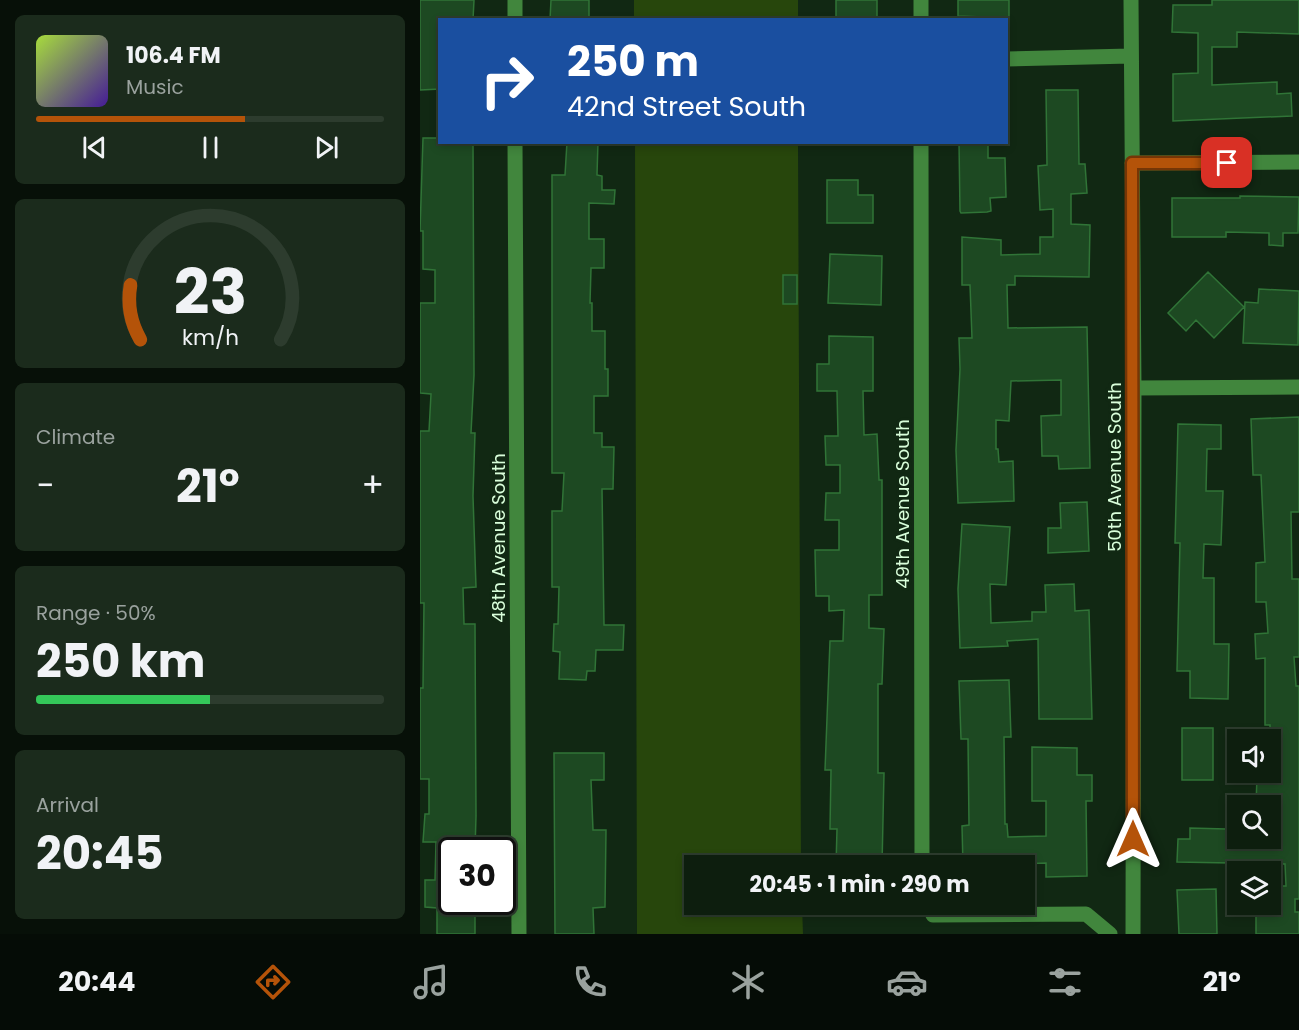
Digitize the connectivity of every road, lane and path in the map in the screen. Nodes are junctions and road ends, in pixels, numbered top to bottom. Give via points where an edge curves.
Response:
1 (515, 0) edge
2 (921, 0) edge
3 (1131, 0) edge
4 (515, 18) edge
5 (921, 18) edge
6 (1130, 56) junction
7 (1008, 59) edge
8 (515, 144) edge
9 (921, 144) edge
10 (1299, 162) edge
11 (1132, 163) junction
12 (1299, 387) edge
13 (1134, 388) junction
14 (922, 855) edge
15 (1035, 913) edge
16 (519, 934) edge
17 (1110, 934) edge
18 (1133, 934) edge

1 - 4 street
2 - 5 street
3 - 6 street, 50th Avenue South
6 - 7 street
6 - 11 street, 50th Avenue South
8 - 16 street, 48th Avenue South
9 - 14 street, 49th Avenue South
10 - 11 street
11 - 13 street, 50th Avenue South
12 - 13 street
13 - 18 street, 50th Avenue South
15 - 17 street via 1086,914

